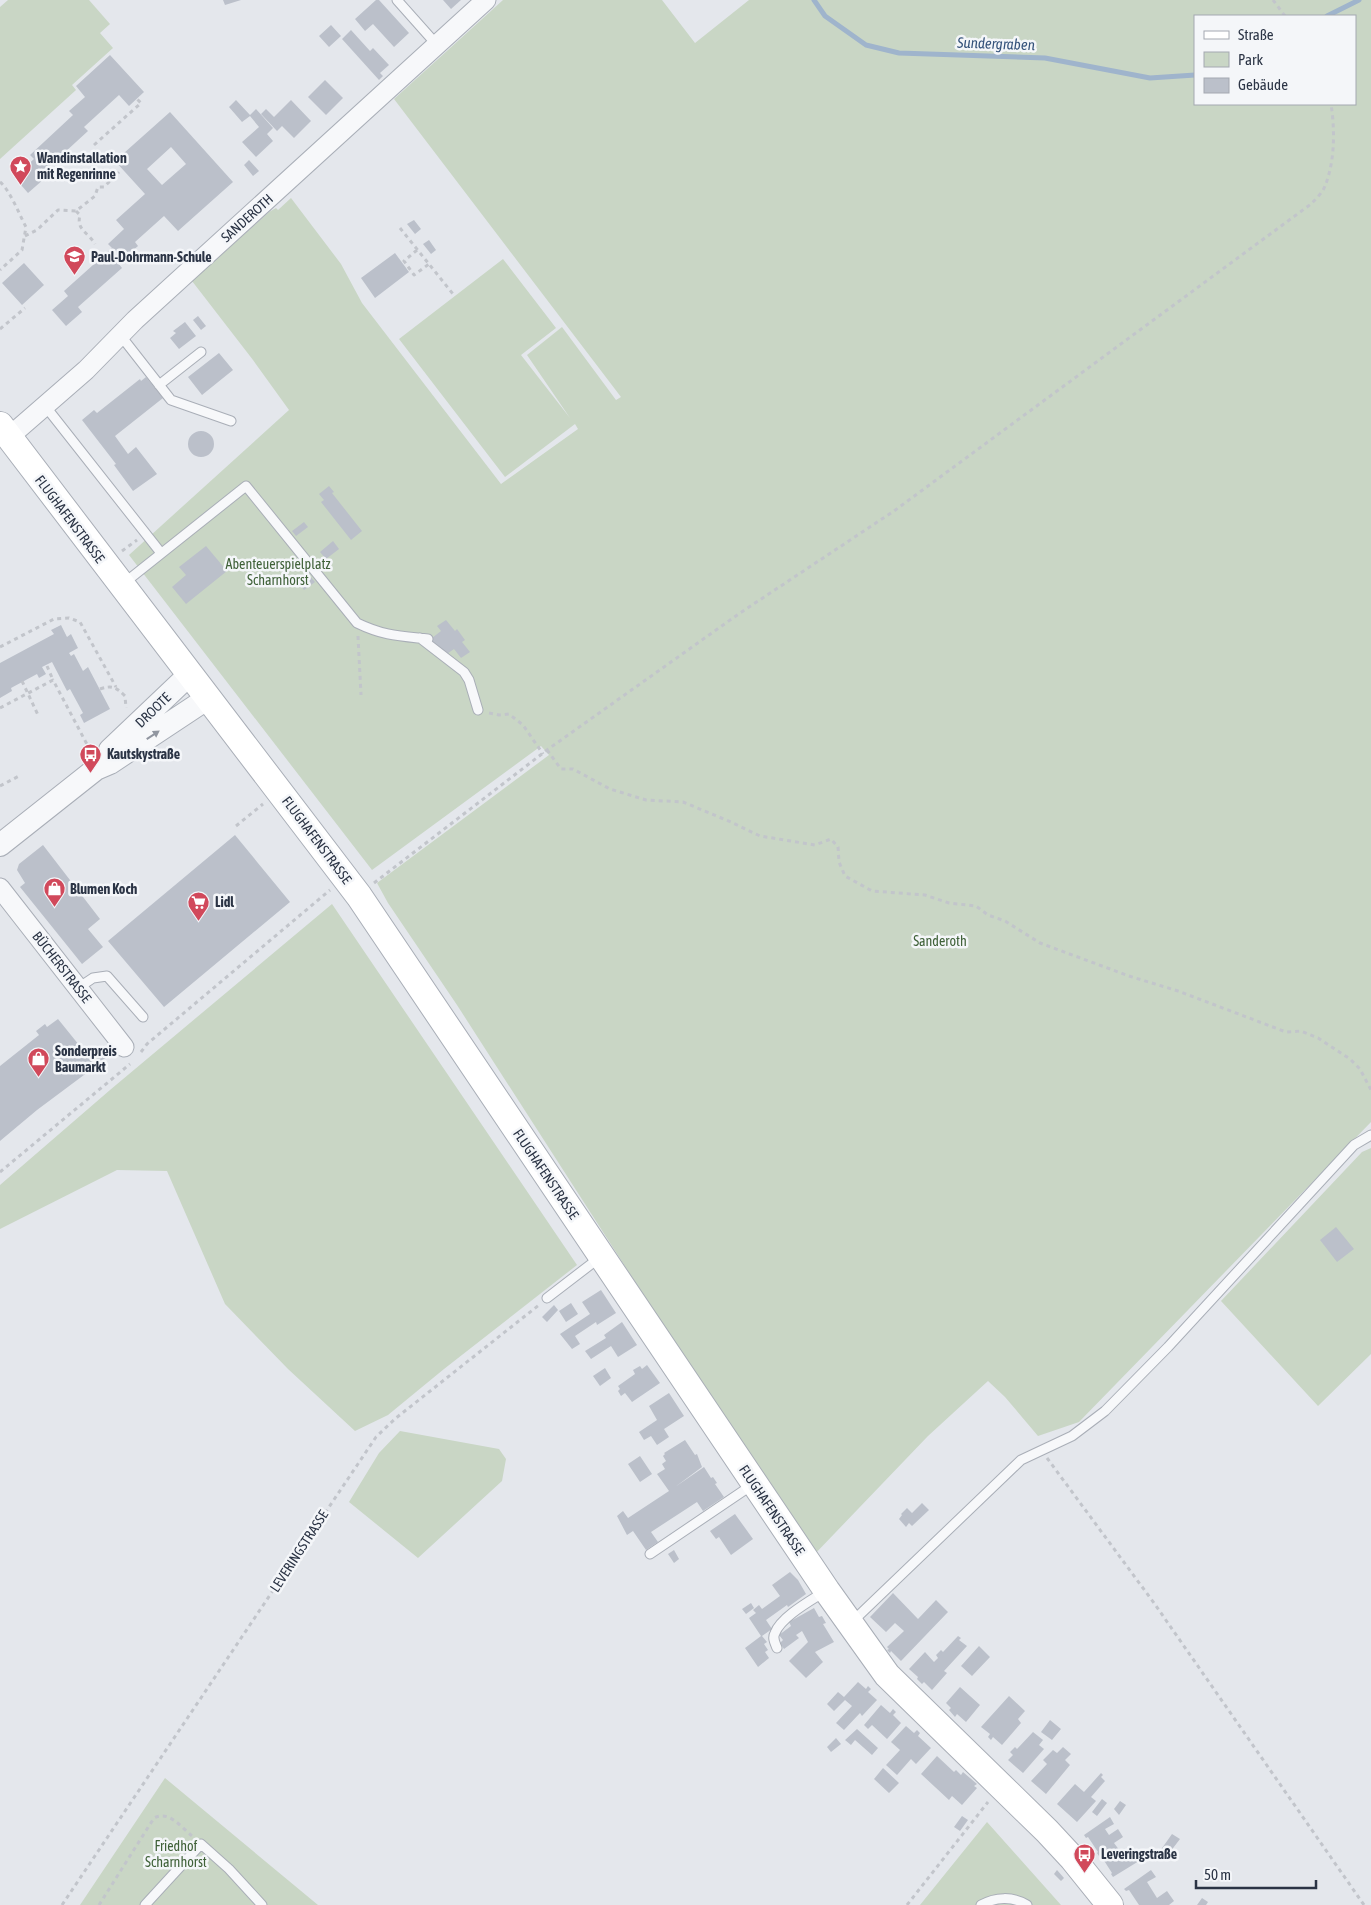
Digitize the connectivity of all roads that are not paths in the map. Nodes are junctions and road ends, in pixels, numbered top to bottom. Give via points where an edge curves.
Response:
1 (397, 0) edge
2 (486, 0) edge
3 (437, 45) junction
4 (121, 336) junction
5 (201, 352) dead end
6 (159, 384) junction
7 (46, 406) junction
8 (231, 421) dead end
9 (5, 431) edge
10 (161, 553) junction
11 (121, 586) junction
12 (190, 674) junction
13 (208, 698) junction
14 (478, 710) dead end
15 (94, 759) junction
16 (0, 845) edge
17 (0, 888) edge
18 (78, 988) junction
19 (143, 1017) dead end
20 (132, 1055) road end
21 (1371, 1135) edge
22 (601, 1257) junction
23 (547, 1298) road end
24 (754, 1483) junction
25 (650, 1554) dead end
26 (826, 1591) junction
27 (850, 1624) junction
28 (777, 1648) dead end
29 (145, 1905) edge
30 (262, 1905) edge
31 (981, 1905) edge
32 (1027, 1905) edge
33 (1110, 1905) edge

1 - 3 lane
2 - 3 street, SANDEROTH
3 - 4 street, SANDEROTH via 134,320
4 - 6 lane
4 - 7 street, SANDEROTH
5 - 6 lane
6 - 8 lane via 171,400
7 - 9 street, SANDEROTH
7 - 10 lane
9 - 11 main road, FLUGHAFENSTRASSE
10 - 11 lane
10 - 14 lane via 246,486 357,623 392,636 424,638 464,672
11 - 12 main road, FLUGHAFENSTRASSE
12 - 13 main road, FLUGHAFENSTRASSE
12 - 15 street, DROOTE via 103,756
15 -> 13 street, DROOTE via 110,763
13 - 22 main road, FLUGHAFENSTRASSE via 359,896
15 - 16 street, DROOTE
17 - 18 street, BÜCHERSTRASSE
18 - 19 lane via 93,978 107,976
18 - 20 street, BÜCHERSTRASSE
21 - 27 lane via 1354,1145 1105,1411 1072,1436 1021,1460
22 - 23 lane
22 - 24 main road, FLUGHAFENSTRASSE
24 - 25 lane
24 - 26 main road, FLUGHAFENSTRASSE
26 - 27 main road, FLUGHAFENSTRASSE
26 - 28 lane via 778,1627 774,1634
27 - 33 main road, FLUGHAFENSTRASSE via 887,1675 1073,1859
29 - 30 lane via 201,1844
31 - 32 lane via 1003,1898

